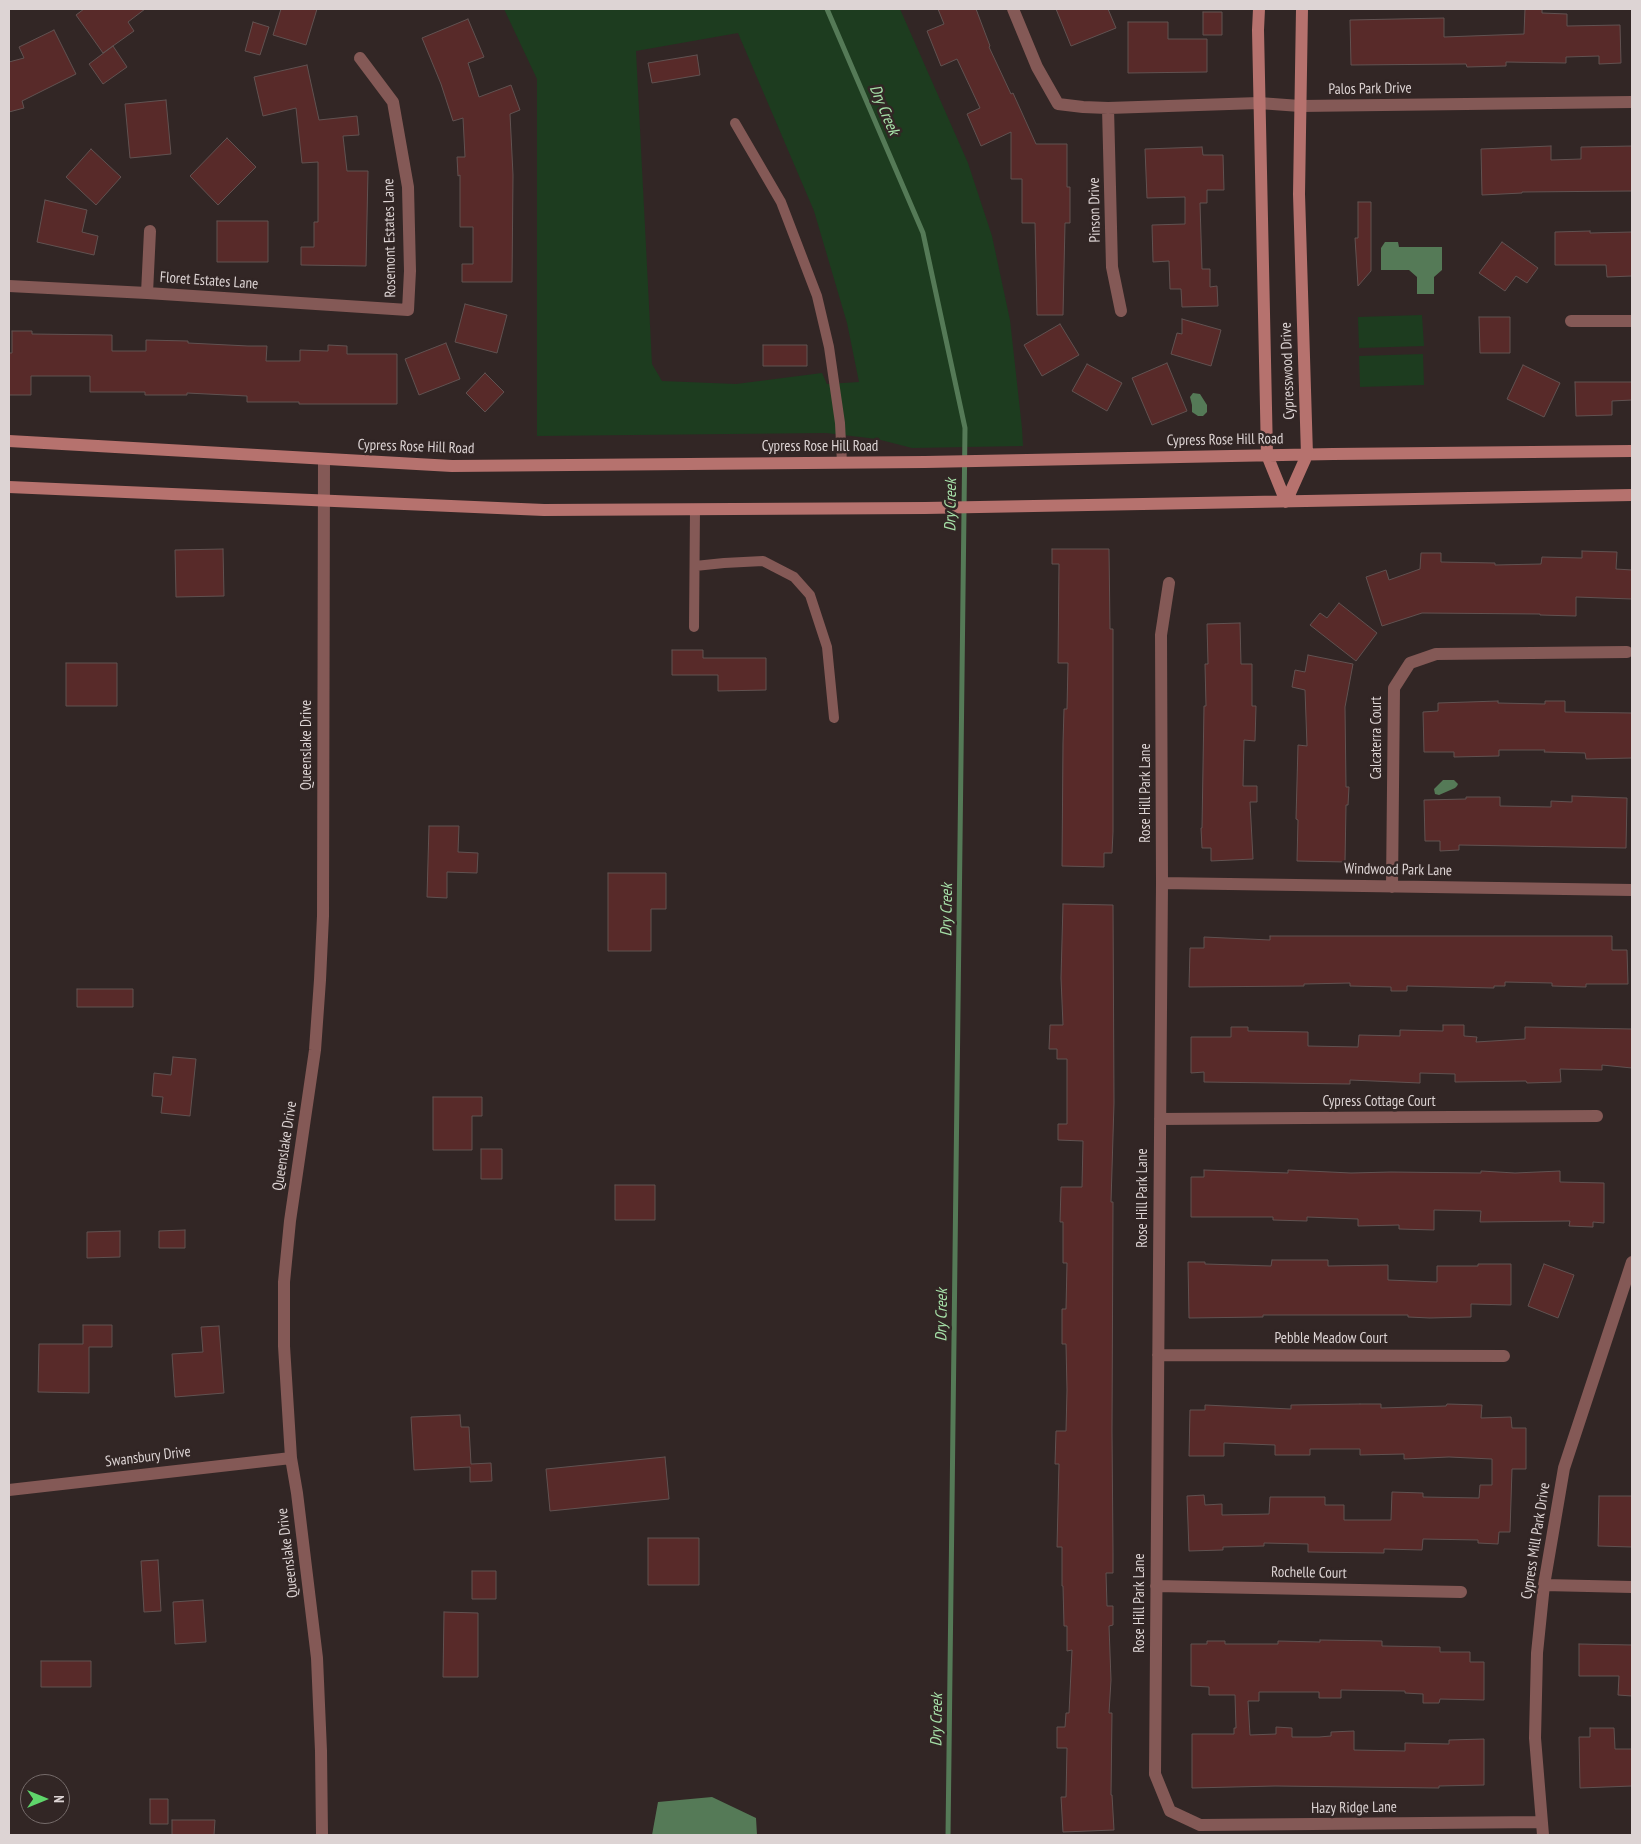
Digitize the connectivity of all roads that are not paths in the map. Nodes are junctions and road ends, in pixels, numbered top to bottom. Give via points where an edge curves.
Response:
1 (1013, 9) edge
2 (1260, 9) edge
3 (1302, 9) edge
4 (360, 58) dead end
5 (1259, 102) junction
6 (1632, 102) edge
7 (1300, 106) junction
8 (1108, 108) junction
9 (735, 123) dead end
10 (150, 231) dead end
11 (9, 286) edge
12 (148, 293) junction
13 (408, 310) joint
14 (1121, 311) dead end
15 (1632, 321) edge
16 (1571, 322) dead end
17 (9, 441) edge
18 (1632, 452) edge
19 (1266, 455) junction
20 (1306, 455) junction
21 (324, 460) junction
22 (842, 463) junction
23 (9, 487) edge
24 (1632, 495) edge
25 (324, 499) junction
26 (1286, 502) junction
27 (695, 509) junction
28 (695, 566) junction
29 (1169, 583) dead end
30 (694, 627) dead end
31 (1627, 652) dead end
32 (834, 718) dead end
33 (1162, 883) junction
34 (1392, 886) junction
35 (1632, 890) edge
36 (1597, 1116) dead end
37 (1160, 1119) junction
38 (1632, 1262) edge
39 (1158, 1355) junction
40 (1504, 1356) dead end
41 (291, 1458) junction
42 (9, 1490) edge
43 (1544, 1585) junction
44 (1156, 1586) junction
45 (1632, 1587) edge
46 (1461, 1592) dead end
47 (1170, 1811) joint
48 (1542, 1822) junction
49 (322, 1835) edge
50 (1543, 1835) edge

1 - 8 street, Palos Park Drive via 1058,104
2 - 5 main road, Cypresswood Drive
3 - 7 main road, Cypresswood Drive
4 - 13 street, Rosemont Estates Lane via 393,102 408,187
5 - 7 street, Palos Park Drive
5 - 8 street, Palos Park Drive
5 - 19 main road, Cypresswood Drive
6 - 7 street, Palos Park Drive
7 - 20 main road, Cypresswood Drive via 1299,194
8 - 14 street, Pinson Drive via 1112,267
9 - 22 lane via 781,202 818,296 829,346
10 - 12 street
11 - 12 street, Floret Estates Lane
12 - 13 street, Floret Estates Lane
15 - 16 street
17 - 21 main road, Cypress Rose Hill Road
18 - 20 main road, Cypress Rose Hill Road
19 - 20 main road, Cypress Rose Hill Road
19 - 22 main road, Cypress Rose Hill Road
19 - 26 main road, Cypresswood Drive
20 - 26 main road, Cypresswood Drive
21 - 22 main road, Cypress Rose Hill Road via 452,466
21 - 25 street, Queenslake Drive
23 - 25 main road
24 - 26 main road
25 - 27 main road via 544,510
25 - 41 street, Queenslake Drive via 323,916 314,1050 284,1282 284,1346
26 - 27 main road
27 - 28 lane
28 - 30 lane
28 - 32 lane via 763,561 794,577 810,595 827,647
29 - 33 street, Rose Hill Park Lane via 1161,635
31 - 34 street, Calcaterra Court via 1436,654 1410,663 1394,688
33 - 34 street, Windwood Park Lane
33 - 37 street, Rose Hill Park Lane
34 - 35 street, Windwood Park Lane
36 - 37 street, Cypress Cottage Court
37 - 39 street, Rose Hill Park Lane
38 - 43 street, Cypress Mill Park Drive via 1564,1468
39 - 40 street, Pebble Meadow Court
39 - 44 street, Rose Hill Park Lane
41 - 42 street, Swansbury Drive
41 - 49 street, Queenslake Drive via 317,1658
43 - 45 street
43 - 48 street, Cypress Mill Park Drive via 1537,1653 1535,1738
44 - 46 street, Rochelle Court
44 - 47 street, Rose Hill Park Lane via 1155,1774
47 - 48 street, Hazy Ridge Lane via 1200,1825
48 - 50 street, Cypress Mill Park Drive

